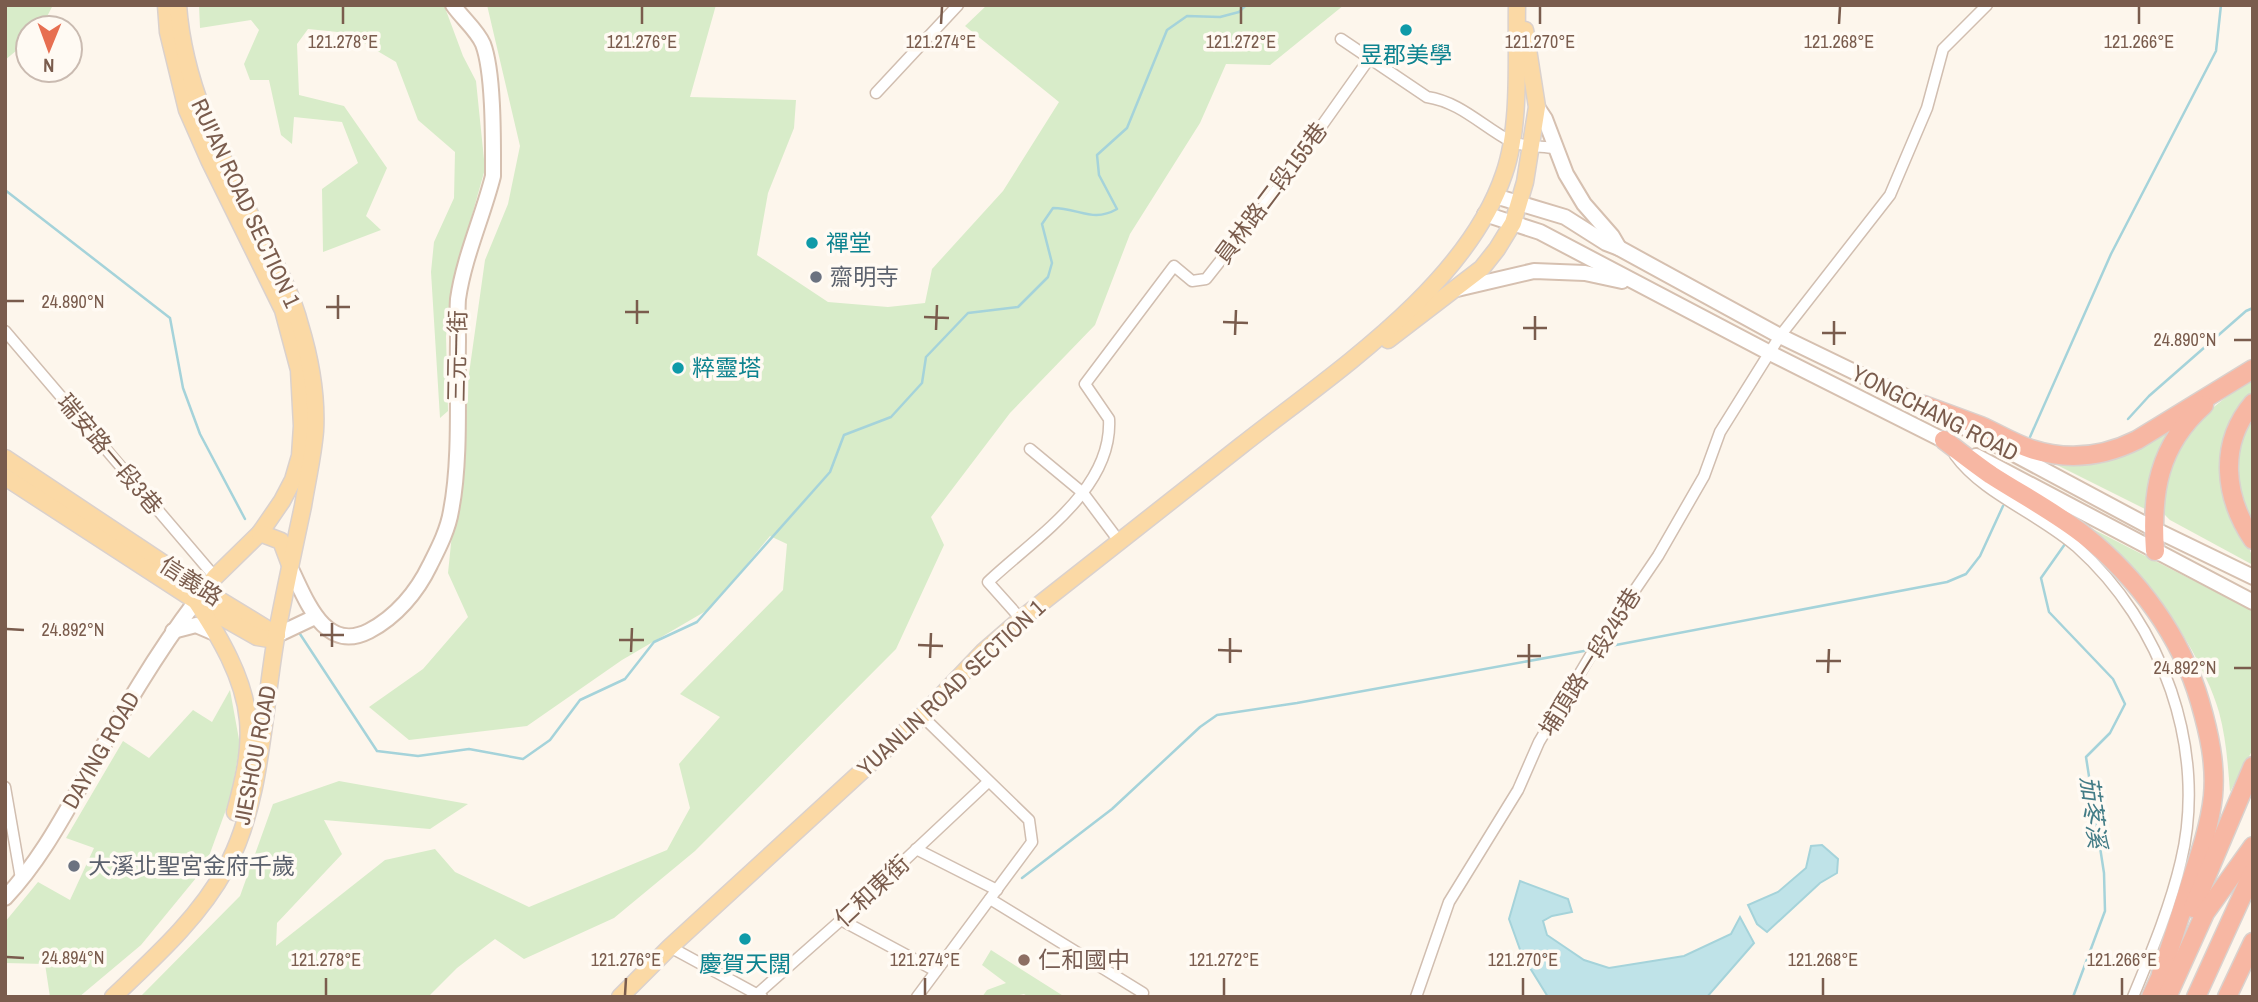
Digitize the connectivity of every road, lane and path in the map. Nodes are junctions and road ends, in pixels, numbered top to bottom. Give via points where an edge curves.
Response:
1 (166, 5) edge
2 (178, 5) edge
3 (453, 5) edge
4 (958, 5) edge
5 (1519, 5) edge
6 (1987, 5) edge
7 (1341, 39) dead end
8 (1369, 59) junction
9 (876, 93) dead end
10 (1537, 107) junction
11 (1513, 142) junction
12 (1532, 145) junction
13 (1554, 148) junction
14 (1495, 196) junction
15 (1518, 204) junction
16 (1485, 214) junction
17 (1513, 223) junction
18 (1619, 247) junction
19 (1639, 284) junction
20 (1455, 290) junction
21 (5, 331) edge
22 (1780, 336) junction
23 (1366, 348) junction
24 (1769, 353) junction
25 (2253, 369) edge
26 (2235, 379) junction
27 (2253, 403) edge
28 (1924, 405) junction
29 (1944, 440) junction
30 (1030, 449) dead end
31 (5, 458) edge
32 (5, 477) edge
33 (1083, 493) junction
34 (2154, 529) junction
35 (104, 532) junction
36 (260, 533) junction
37 (2253, 540) edge
38 (1119, 541) junction
39 (2155, 551) junction
40 (290, 567) junction
41 (215, 577) junction
42 (2253, 577) edge
43 (200, 596) junction
44 (2253, 602) edge
45 (315, 617) junction
46 (1021, 619) junction
47 (173, 631) junction
48 (217, 634) junction
49 (277, 635) junction
50 (922, 716) junction
51 (2253, 766) edge
52 (988, 782) junction
53 (5, 787) edge
54 (2253, 846) edge
55 (916, 849) junction
56 (2253, 872) edge
57 (21, 879) junction
58 (994, 894) junction
59 (5, 898) edge
60 (841, 920) junction
61 (2253, 942) edge
62 (670, 947) junction
63 (936, 971) junction
64 (2161, 974) junction
65 (1143, 993) dead end
66 (757, 996) edge
67 (99, 997) edge
68 (113, 997) edge
69 (620, 997) edge
70 (918, 997) edge
71 (1416, 997) edge
72 (2133, 997) edge
73 (2151, 997) edge
74 (2167, 997) edge
75 (2196, 997) edge
76 (2227, 997) edge

1 - 36 main road, RUI'AN ROAD SECTION 1 via 187,110 283,310 299,370 300,456 282,502
2 - 40 main road, RUI'AN ROAD SECTION 1 via 190,79 288,290 312,381 315,431
3 - 45 main road, 三元一街 via 482,42 488,63 493,154 491,183 458,298 451,513 421,583 376,627 352,636 340,635
4 - 9 street
5 - 10 main road, YUANLIN ROAD SECTION 1
5 - 11 main road, YUANLIN ROAD SECTION 1
6 - 22 street, 埔頂路一段245巷 via 1943,49 1927,108 1890,195
7 - 8 street
8 - 11 street via 1427,97 1443,99 1466,111
8 - 33 street, 員林路二段155巷 via 1206,279 1192,281 1174,267 1085,384 1109,419 1105,448
10 - 12 main road, YUANLIN ROAD SECTION 1
10 - 13 main road
11 - 12 street
11 - 14 main road, YUANLIN ROAD SECTION 1
12 - 13 street
12 - 15 main road, YUANLIN ROAD SECTION 1
13 - 18 main road via 1584,204
14 - 15 main road, YONGCHANG ROAD
14 - 16 main road, YUANLIN ROAD SECTION 1
15 - 17 main road, YUANLIN ROAD SECTION 1
15 - 18 main road, YONGCHANG ROAD via 1566,217
16 - 17 main road, YONGCHANG ROAD
16 - 23 main road, YUANLIN ROAD SECTION 1 via 1451,266
17 - 19 main road, YONGCHANG ROAD via 1540,232
17 - 20 main road, YUANLIN ROAD SECTION 1 via 1482,268
18 - 22 main road, YONGCHANG ROAD
19 - 20 main road via 1561,270 1534,271
19 - 24 main road, YONGCHANG ROAD
20 - 23 main road, YUANLIN ROAD SECTION 1 via 1389,339
21 - 41 street, 瑞安路一段3巷
22 - 24 street, 埔頂路一段245巷
22 - 28 main road, YONGCHANG ROAD
23 - 38 main road, YUANLIN ROAD SECTION 1
24 - 29 main road, YONGCHANG ROAD
24 - 71 street, 埔頂路一段245巷 via 1720,432 1704,476 1664,545 1592,653 1539,742 1518,790 1449,902
25 - 26 highway
26 - 28 highway via 2137,440 2089,456 2030,449
26 - 34 highway via 2197,412 2174,442 2156,486
27 - 37 highway via 2235,432 2228,469 2235,506
28 - 34 main road, YONGCHANG ROAD
29 - 39 main road, YONGCHANG ROAD
29 - 64 highway via 2084,535 2119,565 2183,654 2206,723 2213,795 2203,842
29 - 72 street via 1965,470 2077,547 2101,572 2148,637 2166,676 2186,758 2186,825 2181,861
30 - 33 street
31 - 35 main road
32 - 35 main road
33 - 38 street
33 - 46 street via 1063,517 988,582
34 - 39 highway
34 - 42 main road, YONGCHANG ROAD
35 - 43 main road, 信義路
36 - 40 main road via 281,541
36 - 41 main road, RUI'AN ROAD SECTION 1
38 - 46 main road, YUANLIN ROAD SECTION 1
39 - 44 main road, YONGCHANG ROAD
40 - 45 main road
40 - 49 main road, RUI'AN ROAD SECTION 1
41 - 43 main road, RUI'AN ROAD SECTION 1
43 - 47 main road, DAYING ROAD
43 - 48 main road, JIESHOU ROAD
43 - 49 main road, 信義路 via 257,637
45 - 49 main road
46 - 50 main road, YUANLIN ROAD SECTION 1
47 - 48 main road via 196,625
47 - 57 main road, DAYING ROAD via 41,856
48 - 67 main road, JIESHOU ROAD via 248,719 248,754 228,841 210,878 179,918
49 - 68 main road, JIESHOU ROAD via 255,781 227,867 186,925
50 - 52 street
50 - 62 main road, YUANLIN ROAD SECTION 1
51 - 64 highway
52 - 55 street, 仁和東街
52 - 58 street via 1029,820 1032,830 1032,842
53 - 57 street
54 - 74 highway via 2205,913
55 - 58 street
55 - 60 street, 仁和東街
56 - 75 highway
57 - 59 main road, DAYING ROAD
58 - 63 street
58 - 65 street
60 - 63 street
60 - 66 street, 仁和東街
61 - 76 highway
62 - 66 street
62 - 69 main road, YUANLIN ROAD SECTION 1
63 - 70 street
64 - 73 highway

